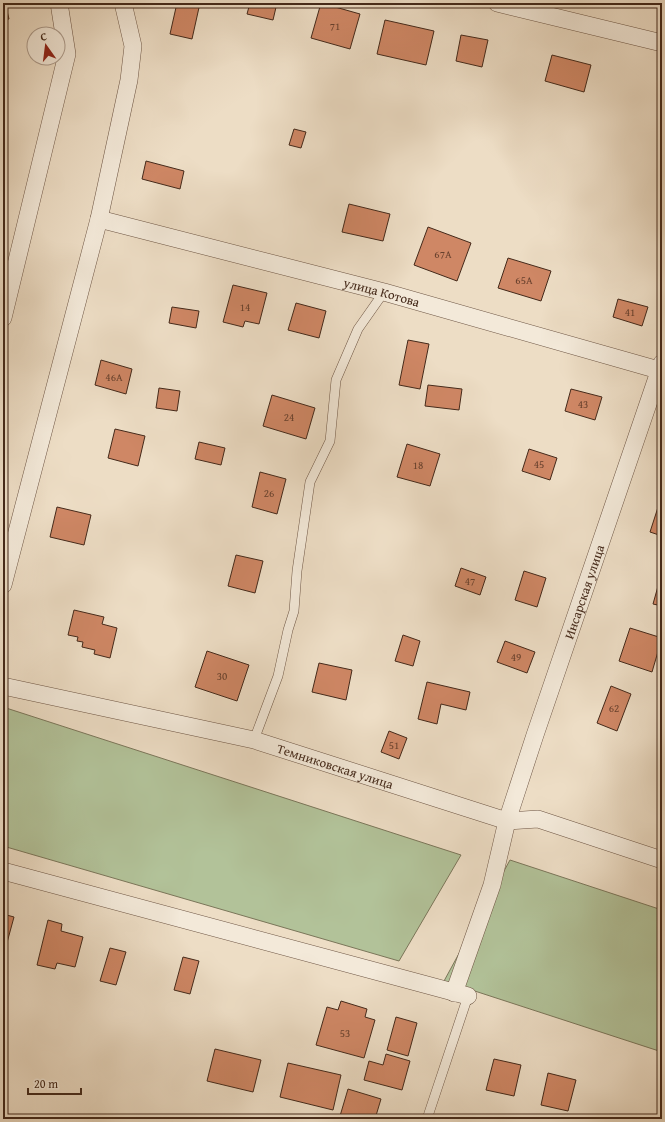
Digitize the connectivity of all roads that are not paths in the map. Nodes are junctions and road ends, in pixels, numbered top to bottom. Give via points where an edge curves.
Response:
1 (59, 3) edge
2 (123, 3) edge
3 (497, 3) edge
4 (662, 43) edge
5 (99, 219) junction
6 (384, 292) junction
7 (3, 318) edge
8 (661, 368) edge
9 (3, 585) edge
10 (3, 686) edge
11 (254, 740) junction
12 (507, 821) junction
13 (662, 860) edge
14 (3, 870) edge
15 (461, 994) junction
16 (427, 1119) edge

1 - 7 street via 67,54
2 - 5 street via 133,46 130,74
3 - 4 street
5 - 6 street, улица Котова
5 - 9 street
6 - 8 street, улица Котова
6 - 11 lane via 358,329 336,380 330,441 310,482 294,611 278,676
8 - 12 street, Инсарская улица
10 - 11 street, Темниковская улица
11 - 12 street, Темниковская улица
12 - 13 street, Темниковская улица via 538,819
12 - 15 street, Инсарская улица
14 - 15 street
15 - 16 lane

